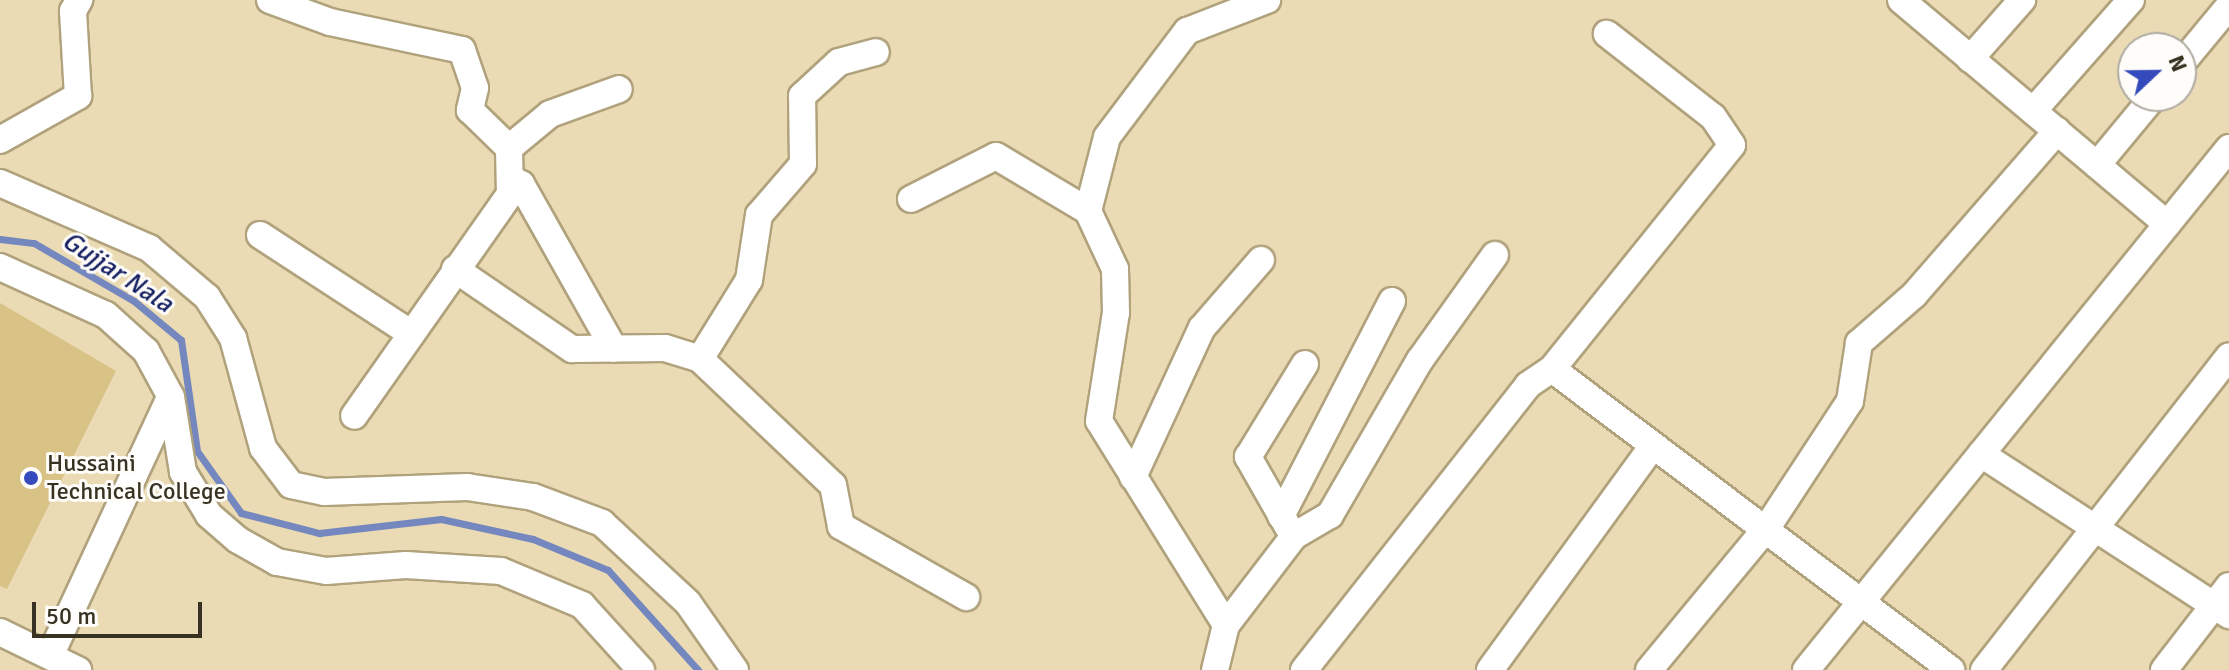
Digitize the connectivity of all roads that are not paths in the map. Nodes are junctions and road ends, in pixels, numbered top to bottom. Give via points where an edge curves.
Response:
1 (79, 0) edge
2 (270, 0) edge
3 (1267, 0) edge
4 (1902, 0) edge
5 (2022, 0) edge
6 (2131, 0) edge
7 (2229, 6) edge
8 (1607, 34) dead end
9 (2197, 45) edge
10 (876, 52) dead end
11 (1970, 59) junction
12 (619, 89) dead end
13 (2033, 111) junction
14 (2141, 112) edge
15 (2057, 131) junction
16 (0, 140) edge
17 (509, 148) junction
18 (2229, 148) edge
19 (2097, 165) junction
20 (510, 178) junction
21 (0, 183) edge
22 (911, 199) dead end
23 (1088, 211) junction
24 (2167, 224) junction
25 (260, 235) dead end
26 (1495, 255) dead end
27 (1261, 260) dead end
28 (0, 267) edge
29 (455, 269) junction
30 (1392, 301) dead end
31 (412, 334) junction
32 (614, 349) junction
33 (2229, 356) edge
34 (700, 359) junction
35 (1305, 364) dead end
36 (1552, 369) junction
37 (171, 397) junction
38 (354, 416) dead end
39 (1653, 446) junction
40 (1981, 454) junction
41 (1133, 477) junction
42 (1288, 526) junction
43 (1768, 526) junction
44 (2093, 527) junction
45 (966, 597) dead end
46 (1862, 600) junction
47 (2224, 602) edge
48 (1226, 625) junction
49 (0, 632) edge
50 (50, 656) junction
51 (78, 670) edge
52 (641, 670) edge
53 (735, 670) edge
54 (1215, 670) edge
55 (1304, 670) edge
56 (1490, 670) edge
57 (1649, 670) edge
58 (1806, 670) edge
59 (1951, 670) edge
60 (1984, 670) edge
61 (2164, 670) edge

1 - 16 street via 73,11 78,96
2 - 17 street via 330,22 462,50 475,88 470,110
3 - 23 street via 1187,31 1107,137
4 - 11 street
5 - 11 street
6 - 13 street
7 - 9 street
8 - 36 street via 1713,117 1732,145
10 - 34 street via 839,62 802,96 803,164 759,215 749,280
11 - 13 street
12 - 17 street via 550,114
13 - 15 street
14 - 19 street
15 - 19 street
15 - 43 street via 1914,295 1859,343 1850,401
17 - 20 street
18 - 24 street
19 - 24 street
20 - 29 street via 510,194
20 - 32 street via 521,184
21 - 53 street via 149,248 207,297 233,338 263,448 291,485 324,492 467,487 533,497 602,523 688,603
22 - 23 street via 996,156
23 - 41 street via 1115,269 1116,313 1099,421
24 - 40 street
25 - 31 street
26 - 42 street via 1420,360 1330,515
27 - 41 street via 1202,328
28 - 37 street via 106,315 146,351
29 - 31 street
29 - 32 street via 572,349
30 - 42 street
31 - 38 street
32 - 34 street via 665,348
33 - 44 street
34 - 45 street via 833,485 841,526
35 - 42 street via 1248,457
36 - 39 street
36 - 55 street via 1528,385
37 - 50 street
37 - 52 street via 183,472 209,515 238,540 277,562 326,571 406,565 501,571 582,605
39 - 43 street
39 - 56 street
40 - 44 street
40 - 46 street
41 - 48 street
42 - 48 street
43 - 46 street
43 - 57 street
44 - 47 street
44 - 60 street
46 - 58 street
46 - 59 street
47 - 61 street
48 - 54 street
49 - 50 street
50 - 51 street

